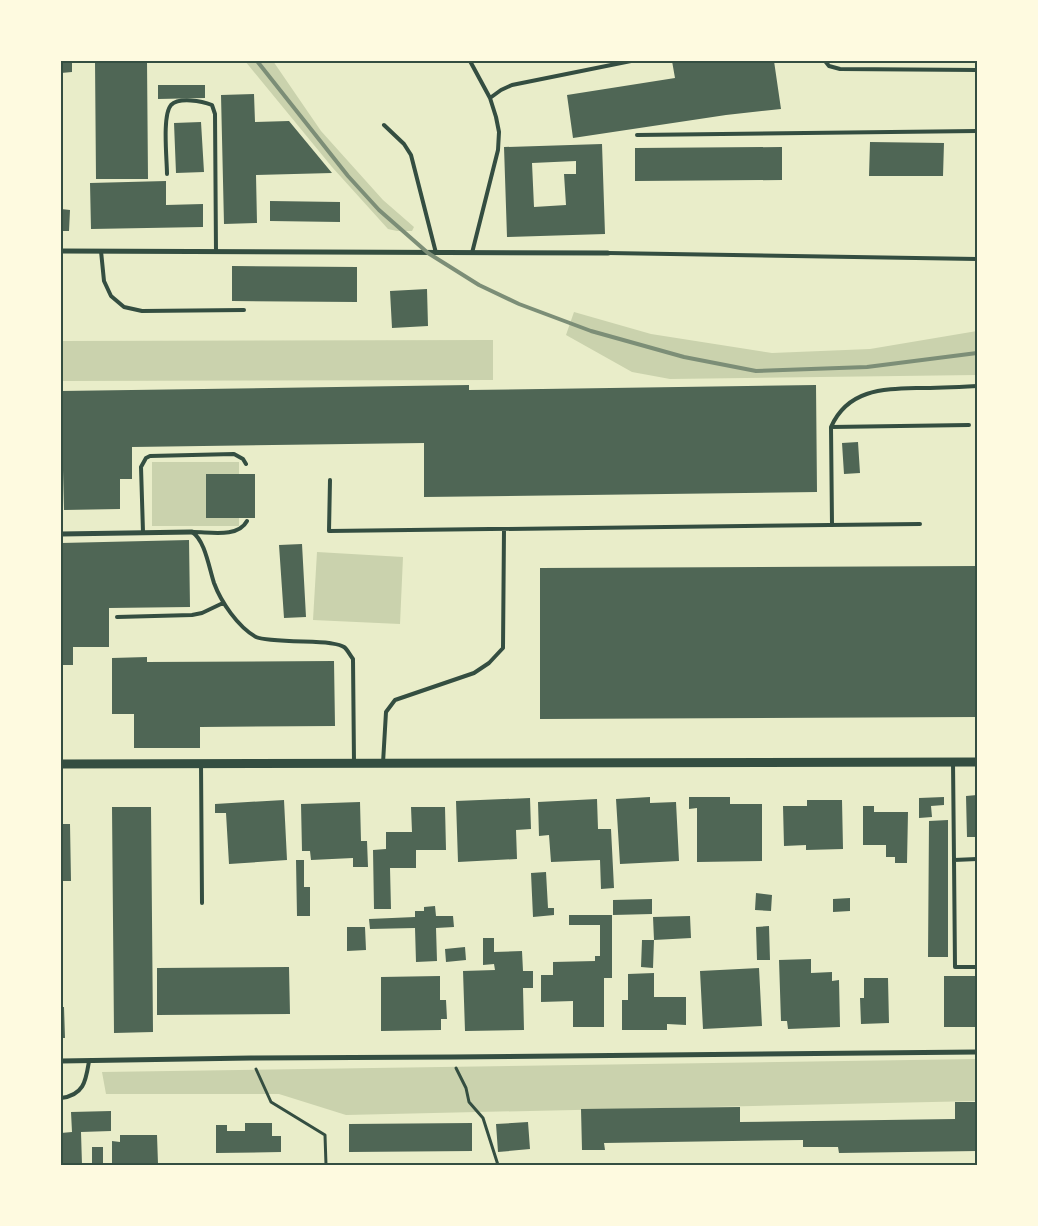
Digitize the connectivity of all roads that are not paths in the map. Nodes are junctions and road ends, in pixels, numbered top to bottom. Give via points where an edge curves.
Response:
1 (470, 61) edge
2 (631, 61) edge
3 (825, 61) edge
4 (977, 70) edge
5 (490, 98) junction
6 (384, 125) dead end
7 (977, 131) edge
8 (637, 135) dead end
9 (167, 174) dead end
10 (61, 251) edge
11 (101, 251) junction
12 (216, 252) junction
13 (436, 253) junction
14 (472, 253) junction
15 (608, 253) joint
16 (977, 259) edge
17 (244, 310) dead end
18 (977, 386) edge
19 (968, 425) dead end
20 (831, 427) junction
21 (246, 464) dead end
22 (330, 480) dead end
23 (247, 521) dead end
24 (920, 524) dead end
25 (832, 525) junction
26 (504, 529) junction
27 (143, 532) junction
28 (192, 532) junction
29 (61, 534) edge
30 (223, 603) junction
31 (118, 617) dead end
32 (954, 762) junction
33 (977, 762) edge
34 (354, 763) junction
35 (383, 763) junction
36 (61, 764) edge
37 (201, 764) junction
38 (977, 859) edge
39 (954, 860) junction
40 (202, 903) dead end
41 (977, 967) edge
42 (977, 1052) edge
43 (89, 1060) junction
44 (61, 1061) edge
45 (61, 1098) edge

1 - 5 lane
2 - 5 lane via 512,85
3 - 4 lane via 829,66 840,69
5 - 14 lane via 499,132 498,150
6 - 13 lane via 411,155
7 - 8 lane
9 - 12 lane via 166,115 170,106 177,101 201,101 212,105 215,114
10 - 11 street
11 - 12 street
11 - 17 lane via 104,281 111,296 124,307 142,312
12 - 13 street
13 - 14 street
14 - 15 street
15 - 16 lane
18 - 20 lane via 882,389 846,405
19 - 20 lane
20 - 25 lane
21 - 27 lane via 243,458 234,454 146,458 141,467
22 - 26 lane via 329,531
23 - 28 lane via 239,530 231,532
24 - 25 lane
25 - 26 lane
26 - 35 lane via 503,648 490,664 474,672 395,700 386,712
27 - 28 street
27 - 29 street
28 - 30 lane via 202,543
30 - 31 lane via 192,615
30 - 34 lane via 257,637 344,647 353,659
32 - 33 street
32 - 35 street
32 - 39 lane
34 - 35 street
34 - 37 street
36 - 37 street
37 - 40 lane
38 - 39 lane
39 - 41 lane via 955,967
42 - 43 street
43 - 44 street
43 - 45 lane via 86,1081 79,1090

